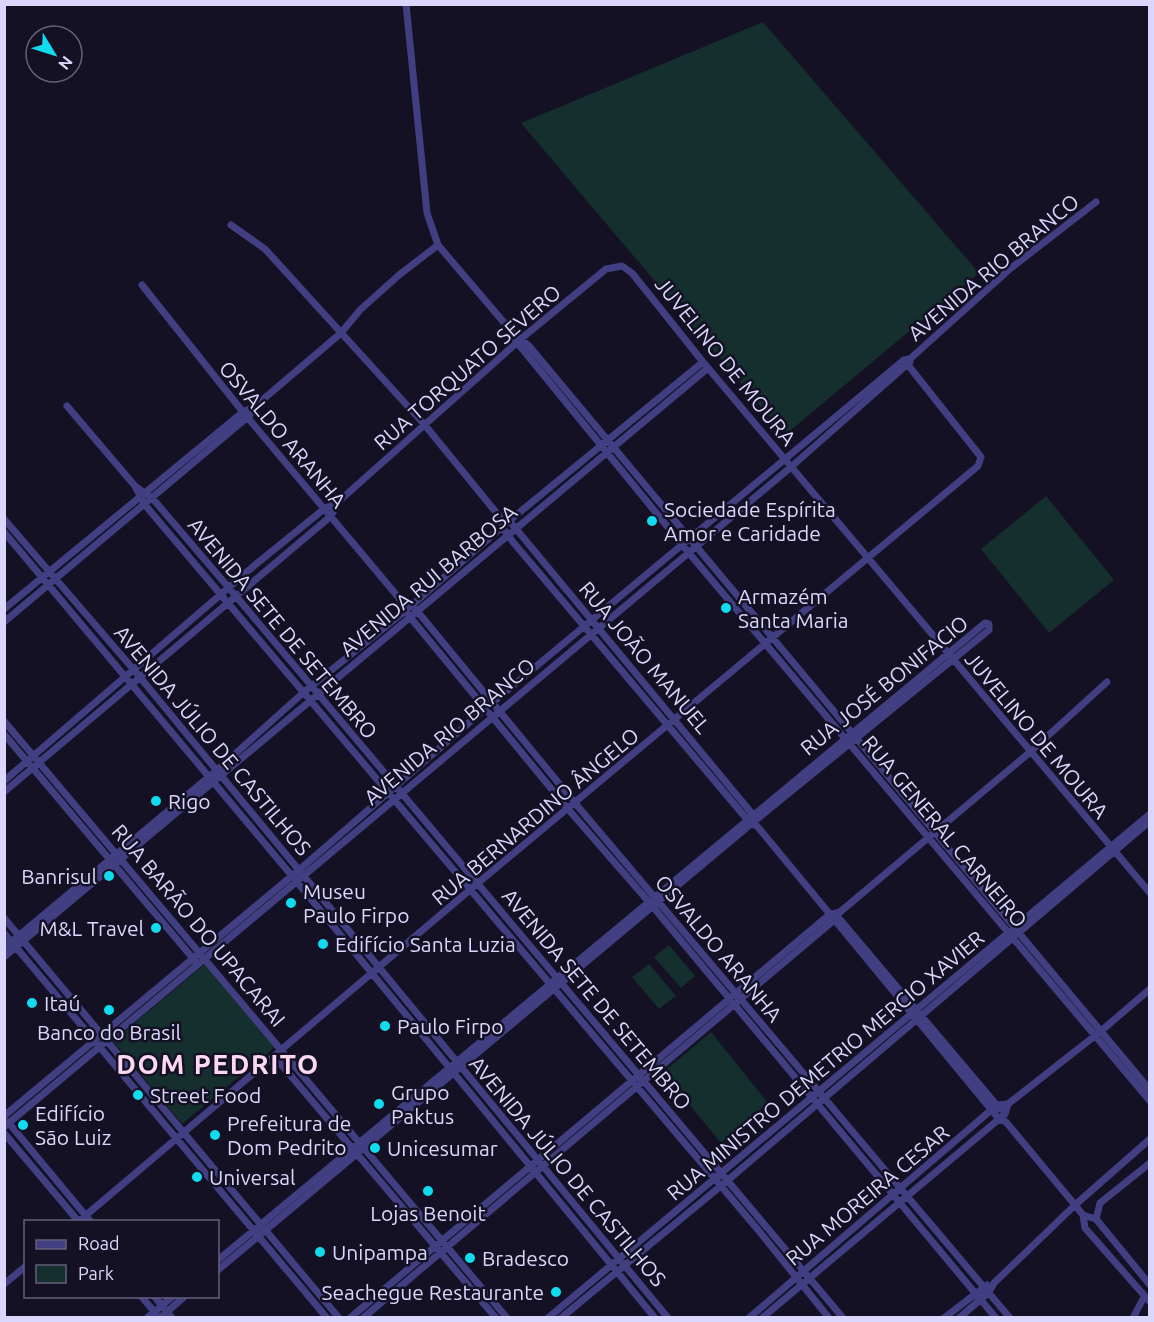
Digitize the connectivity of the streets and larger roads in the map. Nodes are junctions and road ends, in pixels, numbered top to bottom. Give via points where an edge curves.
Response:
1 (406, 4) edge
2 (1096, 202) dead end
3 (231, 225) dead end
4 (438, 245) junction
5 (622, 266) joint
6 (142, 285) dead end
7 (341, 333) junction
8 (519, 341) junction
9 (908, 361) junction
10 (706, 365) junction
11 (656, 401) junction
12 (68, 406) dead end
13 (254, 407) junction
14 (662, 408) junction
15 (243, 412) junction
16 (248, 419) junction
17 (424, 424) junction
18 (831, 427) junction
19 (606, 443) junction
20 (611, 451) junction
21 (785, 460) junction
22 (791, 467) junction
23 (172, 470) junction
24 (178, 478) junction
25 (556, 483) junction
26 (135, 486) junction
27 (562, 490) junction
28 (146, 492) junction
29 (653, 494) junction
30 (139, 497) junction
31 (153, 499) junction
32 (646, 500) junction
33 (338, 502) junction
34 (732, 504) junction
35 (145, 505) junction
36 (324, 509) junction
37 (738, 511) junction
38 (331, 516) junction
39 (499, 516) junction
40 (4, 519) edge
41 (509, 521) junction
42 (502, 527) junction
43 (515, 528) junction
44 (4, 532) edge
45 (507, 534) junction
46 (94, 535) junction
47 (690, 538) junction
48 (100, 543) junction
49 (682, 544) junction
50 (696, 546) junction
51 (688, 552) junction
52 (867, 559) junction
53 (711, 563) junction
54 (209, 565) junction
55 (255, 565) junction
56 (454, 569) junction
57 (703, 570) junction
58 (202, 571) junction
59 (50, 573) junction
60 (262, 573) junction
61 (460, 576) junction
62 (43, 578) junction
63 (56, 580) junction
64 (637, 583) junction
65 (49, 585) junction
66 (562, 585) junction
67 (729, 585) junction
68 (229, 588) junction
69 (643, 590) junction
70 (555, 591) junction
71 (721, 591) junction
72 (222, 593) junction
73 (235, 595) junction
74 (228, 601) junction
75 (402, 602) junction
76 (412, 605) junction
77 (4, 609) edge
78 (750, 610) junction
79 (405, 611) junction
80 (418, 612) junction
81 (742, 617) junction
82 (411, 618) junction
83 (4, 622) edge
84 (596, 624) junction
85 (588, 630) junction
86 (176, 632) junction
87 (773, 638) junction
88 (183, 640) junction
89 (766, 644) junction
90 (950, 657) junction
91 (625, 659) junction
92 (791, 660) junction
93 (540, 665) junction
94 (783, 665) junction
95 (617, 666) junction
96 (334, 668) junction
97 (134, 670) junction
98 (545, 672) junction
99 (340, 675) junction
100 (125, 678) junction
101 (140, 678) junction
102 (1107, 682) dead end
103 (131, 685) junction
104 (813, 686) junction
105 (310, 687) junction
106 (806, 691) junction
107 (304, 692) junction
108 (316, 694) junction
109 (100, 699) junction
110 (309, 699) junction
111 (493, 703) junction
112 (106, 706) junction
113 (486, 708) junction
114 (500, 710) junction
115 (828, 711) junction
116 (492, 716) junction
117 (676, 720) junction
118 (4, 721) edge
119 (667, 727) junction
120 (4, 734) edge
121 (851, 738) junction
122 (1029, 753) junction
123 (241, 754) junction
124 (36, 759) junction
125 (427, 760) junction
126 (30, 765) junction
127 (432, 767) junction
128 (714, 767) junction
129 (707, 773) junction
130 (219, 774) junction
131 (212, 780) junction
132 (4, 781) edge
133 (398, 790) junction
134 (4, 792) edge
135 (391, 796) junction
136 (240, 800) junction
137 (575, 803) junction
138 (234, 806) junction
139 (568, 809) junction
140 (81, 811) junction
141 (1149, 814) edge
142 (74, 816) junction
143 (753, 821) junction
144 (1149, 821) edge
145 (98, 830) junction
146 (932, 835) junction
147 (91, 836) junction
148 (278, 845) junction
149 (1113, 850) junction
150 (271, 851) junction
151 (120, 856) junction
152 (701, 857) junction
153 (113, 861) junction
154 (707, 863) junction
155 (302, 873) junction
156 (968, 878) junction
157 (295, 879) junction
158 (478, 883) junction
159 (470, 890) junction
160 (1149, 893) edge
161 (323, 899) junction
162 (991, 899) junction
163 (654, 902) junction
164 (984, 904) junction
165 (317, 906) junction
166 (834, 915) junction
167 (4, 918) edge
168 (1017, 930) junction
169 (4, 933) edge
170 (1011, 935) junction
171 (22, 938) junction
172 (14, 944) junction
173 (359, 944) junction
174 (4, 948) edge
175 (352, 949) junction
176 (1032, 955) junction
177 (203, 956) junction
178 (4, 957) edge
179 (196, 962) junction
180 (44, 964) junction
181 (380, 969) junction
182 (36, 970) junction
183 (373, 974) junction
184 (555, 984) junction
185 (1149, 989) edge
186 (738, 995) junction
187 (731, 1001) junction
188 (411, 1007) junction
189 (404, 1012) junction
190 (85, 1013) junction
191 (916, 1015) junction
192 (77, 1018) junction
193 (428, 1027) junction
194 (421, 1032) junction
195 (1098, 1034) junction
196 (106, 1037) junction
197 (98, 1044) junction
198 (282, 1049) junction
199 (273, 1056) junction
200 (458, 1064) junction
201 (451, 1069) junction
202 (638, 1075) junction
203 (630, 1082) junction
204 (644, 1083) junction
205 (637, 1089) junction
206 (818, 1091) junction
207 (811, 1096) junction
208 (1149, 1096) edge
209 (820, 1100) junction
210 (1008, 1104) junction
211 (994, 1108) junction
212 (160, 1111) junction
213 (1004, 1118) junction
214 (6, 1121) edge
215 (183, 1132) junction
216 (4, 1133) edge
217 (177, 1138) junction
218 (1149, 1139) edge
219 (566, 1143) junction
220 (362, 1145) junction
221 (29, 1147) junction
222 (356, 1150) junction
223 (943, 1152) junction
224 (22, 1154) junction
225 (207, 1159) junction
226 (950, 1160) junction
227 (541, 1163) junction
228 (1149, 1163) edge
229 (199, 1166) junction
230 (534, 1169) junction
231 (721, 1172) junction
232 (714, 1178) junction
233 (728, 1180) junction
234 (720, 1186) junction
235 (901, 1190) junction
236 (893, 1196) junction
237 (907, 1197) junction
238 (900, 1204) junction
239 (1075, 1204) junction
240 (1083, 1215) junction
241 (88, 1218) edge
242 (1095, 1219) junction
243 (78, 1220) edge
244 (669, 1222) junction
245 (263, 1228) junction
246 (762, 1228) junction
247 (597, 1231) junction
248 (257, 1233) junction
249 (590, 1237) junction
250 (946, 1243) junction
251 (441, 1246) junction
252 (938, 1249) junction
253 (825, 1251) junction
254 (831, 1258) junction
255 (219, 1259) edge
256 (622, 1261) junction
257 (614, 1267) junction
258 (24, 1268) edge
259 (219, 1269) edge
260 (804, 1271) junction
261 (305, 1277) junction
262 (795, 1278) junction
263 (810, 1278) junction
264 (298, 1282) junction
265 (4, 1284) edge
266 (801, 1285) junction
267 (1149, 1285) edge
268 (391, 1288) junction
269 (987, 1289) junction
270 (975, 1293) junction
271 (143, 1298) edge
272 (156, 1298) edge
273 (183, 1298) edge
274 (981, 1299) junction
275 (769, 1300) junction
276 (1147, 1300) edge
277 (774, 1307) junction
278 (167, 1312) edge
279 (158, 1316) edge
280 (147, 1317) edge
281 (327, 1317) edge
282 (339, 1317) edge
283 (350, 1317) edge
284 (363, 1317) edge
285 (496, 1317) edge
286 (507, 1317) edge
287 (549, 1317) edge
288 (561, 1317) edge
289 (655, 1317) edge
290 (668, 1317) edge
291 (749, 1317) edge
292 (762, 1317) edge
293 (829, 1317) edge
294 (843, 1317) edge
295 (944, 1317) edge
296 (959, 1317) edge
297 (996, 1317) edge
298 (1010, 1317) edge
299 (1133, 1317) edge

1 - 4 street via 427,213
2 - 9 street, AVENIDA RIO BRANCO via 1011,268
3 - 7 street, RUA JOÃO MANUEL via 265,249
4 - 7 street via 360,310
4 - 8 street, RUA GENERAL CARNEIRO
5 - 8 street, RUA TORQUATO SEVERO via 606,269
5 - 10 street, JUVELINO DE MOURA via 632,273
6 - 15 street, OSVALDO ARANHA
7 - 13 street
7 - 17 street, RUA JOÃO MANUEL
8 - 17 street, RUA TORQUATO SEVERO
8 - 19 street, RUA GENERAL CARNEIRO
9 - 18 street, AVENIDA RIO BRANCO
9 - 52 street, RUA BERNARDINO ÂNGELO via 981,457 978,466
10 - 11 street, AVENIDA RUI BARBOSA
10 - 14 street, AVENIDA RUI BARBOSA
10 - 21 street, JUVELINO DE MOURA
11 - 14 street
11 - 19 street, AVENIDA RUI BARBOSA
12 - 26 street, AVENIDA SETE DE SETEMBRO
13 - 15 street
13 - 16 street
14 - 20 street, AVENIDA RUI BARBOSA
15 - 16 street, OSVALDO ARANHA
15 - 23 street
16 - 24 street
16 - 36 street, OSVALDO ARANHA
17 - 33 street, RUA TORQUATO SEVERO
17 - 39 street, RUA JOÃO MANUEL
18 - 21 street, AVENIDA RIO BRANCO
18 - 22 street, AVENIDA RIO BRANCO
19 - 20 street, RUA GENERAL CARNEIRO
19 - 25 street, AVENIDA RUI BARBOSA
20 - 27 street, AVENIDA RUI BARBOSA
20 - 29 street, RUA GENERAL CARNEIRO
20 - 32 street, RUA GENERAL CARNEIRO
21 - 22 street, JUVELINO DE MOURA
21 - 34 street, AVENIDA RIO BRANCO
22 - 37 street, AVENIDA RIO BRANCO
22 - 52 street, JUVELINO DE MOURA
23 - 24 street
23 - 28 street
24 - 31 street
25 - 27 street
25 - 41 street, AVENIDA RUI BARBOSA
26 - 28 street, AVENIDA SETE DE SETEMBRO
26 - 30 street, AVENIDA SETE DE SETEMBRO
27 - 43 street, AVENIDA RUI BARBOSA
28 - 30 street
28 - 31 street, AVENIDA SETE DE SETEMBRO
29 - 32 street
29 - 47 street, RUA GENERAL CARNEIRO
30 - 35 street, AVENIDA SETE DE SETEMBRO
30 - 46 street
31 - 35 street
31 - 54 street, AVENIDA SETE DE SETEMBRO
32 - 49 street, RUA GENERAL CARNEIRO
33 - 36 street, RUA TORQUATO SEVERO
33 - 38 street, RUA TORQUATO SEVERO
34 - 37 street
34 - 47 street, AVENIDA RIO BRANCO
35 - 48 street
35 - 58 street, AVENIDA SETE DE SETEMBRO
36 - 38 street, OSVALDO ARANHA
36 - 55 street, RUA TORQUATO SEVERO
37 - 50 street, AVENIDA RIO BRANCO
38 - 60 street, RUA TORQUATO SEVERO
38 - 75 street, OSVALDO ARANHA
39 - 41 street, RUA JOÃO MANUEL
39 - 42 street, RUA JOÃO MANUEL
40 - 59 street, AVENIDA JÚLIO DE CASTILHOS
41 - 42 street, AVENIDA RUI BARBOSA
41 - 43 street, RUA JOÃO MANUEL
42 - 45 street, RUA JOÃO MANUEL
42 - 56 street, AVENIDA RUI BARBOSA
43 - 45 street, AVENIDA RUI BARBOSA
43 - 66 street, RUA JOÃO MANUEL
44 - 62 street, AVENIDA JÚLIO DE CASTILHOS
45 - 61 street, AVENIDA RUI BARBOSA
45 - 70 street, RUA JOÃO MANUEL
46 - 48 street
46 - 59 street
47 - 49 street, AVENIDA RIO BRANCO
47 - 50 street, RUA GENERAL CARNEIRO
48 - 63 street
49 - 51 street, RUA GENERAL CARNEIRO
49 - 64 street, AVENIDA RIO BRANCO
50 - 51 street, AVENIDA RIO BRANCO
50 - 53 street, RUA GENERAL CARNEIRO
51 - 57 street, RUA GENERAL CARNEIRO
51 - 69 street, AVENIDA RIO BRANCO
52 - 87 street, RUA BERNARDINO ÂNGELO
52 - 90 street, JUVELINO DE MOURA
53 - 57 street
53 - 67 street, RUA GENERAL CARNEIRO
54 - 58 street
54 - 68 street, AVENIDA SETE DE SETEMBRO
55 - 60 street
55 - 68 street, RUA TORQUATO SEVERO
56 - 61 street
56 - 76 street, AVENIDA RUI BARBOSA
57 - 71 street, RUA GENERAL CARNEIRO
58 - 72 street, AVENIDA SETE DE SETEMBRO
59 - 62 street
59 - 63 street, AVENIDA JÚLIO DE CASTILHOS
60 - 73 street, RUA TORQUATO SEVERO
61 - 80 street, AVENIDA RUI BARBOSA
62 - 65 street, AVENIDA JÚLIO DE CASTILHOS
62 - 77 street
63 - 65 street
63 - 97 street, AVENIDA JÚLIO DE CASTILHOS
64 - 69 street
64 - 84 street, AVENIDA RIO BRANCO
65 - 83 street
65 - 100 street, AVENIDA JÚLIO DE CASTILHOS
66 - 70 street
66 - 84 street, RUA JOÃO MANUEL
67 - 71 street
67 - 78 street, RUA GENERAL CARNEIRO
68 - 72 street, RUA TORQUATO SEVERO
68 - 73 street, AVENIDA SETE DE SETEMBRO
69 - 84 street, AVENIDA RIO BRANCO
70 - 85 street, RUA JOÃO MANUEL
71 - 81 street, RUA GENERAL CARNEIRO
72 - 74 street, AVENIDA SETE DE SETEMBRO
72 - 86 street, RUA TORQUATO SEVERO
73 - 74 street, RUA TORQUATO SEVERO
73 - 105 street, AVENIDA SETE DE SETEMBRO
74 - 88 street, RUA TORQUATO SEVERO
74 - 107 street, AVENIDA SETE DE SETEMBRO
75 - 76 street
75 - 79 street, OSVALDO ARANHA
76 - 79 street, AVENIDA RUI BARBOSA
76 - 80 street, OSVALDO ARANHA
78 - 81 street
78 - 87 street, RUA GENERAL CARNEIRO
79 - 82 street, OSVALDO ARANHA
79 - 96 street, AVENIDA RUI BARBOSA
80 - 82 street, AVENIDA RUI BARBOSA
80 - 111 street, OSVALDO ARANHA
81 - 89 street, RUA GENERAL CARNEIRO
82 - 99 street, AVENIDA RUI BARBOSA
82 - 113 street, OSVALDO ARANHA
84 - 85 street, AVENIDA RIO BRANCO
84 - 91 street, RUA JOÃO MANUEL
85 - 93 street, AVENIDA RIO BRANCO
85 - 95 street, RUA JOÃO MANUEL
85 - 98 street, AVENIDA RIO BRANCO
86 - 88 street
86 - 97 street, RUA TORQUATO SEVERO
87 - 89 street, RUA BERNARDINO ÂNGELO
87 - 92 street, RUA GENERAL CARNEIRO
88 - 101 street, RUA TORQUATO SEVERO
89 - 94 street, RUA GENERAL CARNEIRO
89 - 117 street, RUA BERNARDINO ÂNGELO
90 - 90 street, RUA JOSÉ BONIFACIO via 989,630 989,624 985,623
90 - 121 street, RUA JOSÉ BONIFACIO
90 - 122 street, JUVELINO DE MOURA
91 - 95 street
91 - 117 street, RUA JOÃO MANUEL
92 - 94 street
92 - 104 street, RUA GENERAL CARNEIRO
93 - 98 street
93 - 111 street, AVENIDA RIO BRANCO
94 - 106 street, RUA GENERAL CARNEIRO
95 - 119 street, RUA JOÃO MANUEL
96 - 99 street
96 - 105 street, AVENIDA RUI BARBOSA
97 - 100 street, RUA TORQUATO SEVERO
97 - 101 street, AVENIDA JÚLIO DE CASTILHOS
98 - 114 street, AVENIDA RIO BRANCO
99 - 108 street, AVENIDA RUI BARBOSA
100 - 103 street, AVENIDA JÚLIO DE CASTILHOS
100 - 109 street, RUA TORQUATO SEVERO
101 - 103 street, RUA TORQUATO SEVERO
101 - 130 street, AVENIDA JÚLIO DE CASTILHOS
102 - 122 street
103 - 112 street, RUA TORQUATO SEVERO
103 - 131 street, AVENIDA JÚLIO DE CASTILHOS
104 - 106 street
104 - 115 street, RUA GENERAL CARNEIRO
105 - 107 street, AVENIDA RUI BARBOSA
105 - 108 street, AVENIDA SETE DE SETEMBRO
106 - 115 street, RUA GENERAL CARNEIRO
107 - 110 street, AVENIDA SETE DE SETEMBRO
107 - 123 street, AVENIDA RUI BARBOSA
108 - 110 street, AVENIDA RUI BARBOSA
108 - 133 street, AVENIDA SETE DE SETEMBRO
109 - 112 street
109 - 124 street, RUA TORQUATO SEVERO
110 - 123 street, AVENIDA RUI BARBOSA
110 - 135 street, AVENIDA SETE DE SETEMBRO
111 - 113 street, AVENIDA RIO BRANCO
111 - 114 street, OSVALDO ARANHA
112 - 124 street, RUA TORQUATO SEVERO
113 - 116 street, OSVALDO ARANHA
113 - 125 street, AVENIDA RIO BRANCO
114 - 116 street, AVENIDA RIO BRANCO
114 - 137 street, OSVALDO ARANHA
115 - 121 street, RUA GENERAL CARNEIRO
116 - 127 street, AVENIDA RIO BRANCO
116 - 139 street, OSVALDO ARANHA
117 - 119 street, RUA BERNARDINO ÂNGELO
117 - 128 street, RUA JOÃO MANUEL
118 - 124 street, RUA BARÃO DO UPACARAI
119 - 129 street, RUA JOÃO MANUEL
119 - 137 street, RUA BERNARDINO ÂNGELO
120 - 126 street, RUA BARÃO DO UPACARAI
121 - 143 street, RUA JOSÉ BONIFACIO
121 - 146 street, RUA GENERAL CARNEIRO
122 - 146 street
122 - 149 street, JUVELINO DE MOURA
123 - 130 street, AVENIDA RUI BARBOSA
124 - 126 street, RUA TORQUATO SEVERO
124 - 140 street, RUA BARÃO DO UPACARAI
125 - 127 street
125 - 133 street, AVENIDA RIO BRANCO
126 - 132 street, RUA TORQUATO SEVERO
126 - 134 street, RUA TORQUATO SEVERO
126 - 142 street, RUA BARÃO DO UPACARAI
127 - 133 street, AVENIDA RIO BRANCO
128 - 129 street
128 - 143 street, RUA JOÃO MANUEL
129 - 143 street, RUA JOÃO MANUEL
130 - 131 street, AVENIDA RUI BARBOSA
130 - 136 street, AVENIDA JÚLIO DE CASTILHOS
131 - 138 street, AVENIDA JÚLIO DE CASTILHOS
131 - 151 street, AVENIDA RUI BARBOSA
133 - 135 street, AVENIDA RIO BRANCO
133 - 158 street, AVENIDA SETE DE SETEMBRO
135 - 155 street, AVENIDA RIO BRANCO
135 - 159 street, AVENIDA SETE DE SETEMBRO
136 - 138 street
136 - 148 street, AVENIDA JÚLIO DE CASTILHOS
137 - 139 street, RUA BERNARDINO ÂNGELO
137 - 163 street, OSVALDO ARANHA
138 - 150 street, AVENIDA JÚLIO DE CASTILHOS
139 - 158 street, RUA BERNARDINO ÂNGELO
139 - 163 street, OSVALDO ARANHA
140 - 142 street
140 - 145 street, RUA BARÃO DO UPACARAI
141 - 149 street, RUA MINISTRO DEMETRIO MERCIO XAVIER
142 - 147 street, RUA BARÃO DO UPACARAI
143 - 152 street, RUA JOSÉ BONIFACIO
143 - 154 street, RUA JOSÉ BONIFACIO
143 - 166 street, RUA JOÃO MANUEL
144 - 149 street, RUA MINISTRO DEMETRIO MERCIO XAVIER
145 - 147 street
145 - 151 street, RUA BARÃO DO UPACARAI
146 - 156 street, RUA GENERAL CARNEIRO
146 - 166 street
147 - 153 street, RUA BARÃO DO UPACARAI
148 - 150 street
148 - 155 street, AVENIDA JÚLIO DE CASTILHOS
149 - 160 street, JUVELINO DE MOURA
149 - 168 street, RUA MINISTRO DEMETRIO MERCIO XAVIER
150 - 157 street, AVENIDA JÚLIO DE CASTILHOS
151 - 153 street, AVENIDA RUI BARBOSA
151 - 177 street, RUA BARÃO DO UPACARAI
152 - 154 street
152 - 163 street, RUA JOSÉ BONIFACIO
153 - 171 street, AVENIDA RUI BARBOSA
153 - 179 street, RUA BARÃO DO UPACARAI
154 - 163 street, RUA JOSÉ BONIFACIO
155 - 157 street, AVENIDA RIO BRANCO
155 - 161 street, AVENIDA JÚLIO DE CASTILHOS
156 - 162 street, RUA GENERAL CARNEIRO
156 - 164 street, RUA GENERAL CARNEIRO
157 - 165 street, AVENIDA JÚLIO DE CASTILHOS
157 - 177 street, AVENIDA RIO BRANCO
158 - 159 street, RUA BERNARDINO ÂNGELO
158 - 184 street, AVENIDA SETE DE SETEMBRO
159 - 181 street, RUA BERNARDINO ÂNGELO
159 - 184 street, AVENIDA SETE DE SETEMBRO
161 - 165 street
161 - 173 street, AVENIDA JÚLIO DE CASTILHOS
162 - 164 street
162 - 168 street, RUA GENERAL CARNEIRO
163 - 184 street, RUA JOSÉ BONIFACIO
163 - 186 street, OSVALDO ARANHA
163 - 187 street, OSVALDO ARANHA
164 - 170 street, RUA GENERAL CARNEIRO
165 - 175 street, AVENIDA JÚLIO DE CASTILHOS
166 - 186 street
166 - 191 street, RUA JOÃO MANUEL
167 - 171 street
168 - 170 street, RUA MINISTRO DEMETRIO MERCIO XAVIER
168 - 176 street, RUA GENERAL CARNEIRO
169 - 172 street
170 - 176 street, RUA GENERAL CARNEIRO
170 - 191 street, RUA MINISTRO DEMETRIO MERCIO XAVIER
171 - 172 street, AVENIDA RUI BARBOSA
171 - 180 street
172 - 174 street, AVENIDA RUI BARBOSA
172 - 178 street, AVENIDA RUI BARBOSA
172 - 182 street
173 - 175 street
173 - 181 street, AVENIDA JÚLIO DE CASTILHOS
175 - 183 street, AVENIDA JÚLIO DE CASTILHOS
176 - 195 street, RUA GENERAL CARNEIRO
177 - 179 street, AVENIDA RIO BRANCO
177 - 198 street, RUA BARÃO DO UPACARAI
179 - 196 street, AVENIDA RIO BRANCO
180 - 182 street
180 - 190 street
181 - 183 street, RUA BERNARDINO ÂNGELO
181 - 188 street, AVENIDA JÚLIO DE CASTILHOS
182 - 192 street
183 - 189 street, AVENIDA JÚLIO DE CASTILHOS
183 - 198 street, RUA BERNARDINO ÂNGELO
184 - 200 street, RUA JOSÉ BONIFACIO
184 - 202 street, AVENIDA SETE DE SETEMBRO
184 - 203 street, AVENIDA SETE DE SETEMBRO
185 - 195 street
186 - 187 street
186 - 206 street, OSVALDO ARANHA
187 - 202 street
187 - 204 street
187 - 207 street, OSVALDO ARANHA
188 - 189 street
188 - 193 street, AVENIDA JÚLIO DE CASTILHOS
189 - 194 street, AVENIDA JÚLIO DE CASTILHOS
190 - 192 street
190 - 196 street
191 - 206 street, RUA MINISTRO DEMETRIO MERCIO XAVIER
191 - 209 street, RUA MINISTRO DEMETRIO MERCIO XAVIER
191 - 211 street, RUA JOÃO MANUEL
192 - 197 street
193 - 194 street
193 - 200 street, AVENIDA JÚLIO DE CASTILHOS
194 - 201 street, AVENIDA JÚLIO DE CASTILHOS
195 - 208 street, RUA GENERAL CARNEIRO
195 - 210 street
196 - 197 street, AVENIDA RIO BRANCO
196 - 212 street
197 - 212 street
197 - 214 street, AVENIDA RIO BRANCO
198 - 199 street, RUA BERNARDINO ÂNGELO
198 - 220 street, RUA BARÃO DO UPACARAI
199 - 215 street, RUA BERNARDINO ÂNGELO
199 - 222 street, RUA BARÃO DO UPACARAI
200 - 201 street, RUA JOSÉ BONIFACIO
200 - 227 street, AVENIDA JÚLIO DE CASTILHOS
201 - 220 street, RUA JOSÉ BONIFACIO
201 - 230 street, AVENIDA JÚLIO DE CASTILHOS
202 - 203 street
202 - 204 street, AVENIDA SETE DE SETEMBRO
203 - 205 street, AVENIDA SETE DE SETEMBRO
203 - 219 street
204 - 205 street
204 - 231 street, AVENIDA SETE DE SETEMBRO
205 - 219 street
205 - 232 street, AVENIDA SETE DE SETEMBRO
206 - 207 street, RUA MINISTRO DEMETRIO MERCIO XAVIER
206 - 209 street, OSVALDO ARANHA
207 - 209 street, OSVALDO ARANHA
207 - 231 street, RUA MINISTRO DEMETRIO MERCIO XAVIER
209 - 233 street, RUA MINISTRO DEMETRIO MERCIO XAVIER
209 - 235 street, OSVALDO ARANHA
209 - 236 street, OSVALDO ARANHA
210 - 211 street
210 - 213 street
211 - 213 street, RUA JOÃO MANUEL
211 - 223 street, RUA MOREIRA CESAR
212 - 215 street
212 - 217 street
213 - 226 street, RUA MOREIRA CESAR
213 - 239 street, RUA JOÃO MANUEL
214 - 221 street
215 - 217 street, RUA BERNARDINO ÂNGELO
215 - 225 street
216 - 224 street
217 - 229 street
217 - 241 street, RUA BERNARDINO ÂNGELO
218 - 239 street
219 - 227 street
220 - 222 street, RUA JOSÉ BONIFACIO
220 - 251 street, RUA BARÃO DO UPACARAI
221 - 224 street
221 - 241 street
222 - 245 street, RUA JOSÉ BONIFACIO
222 - 251 street, RUA BARÃO DO UPACARAI
223 - 226 street
223 - 235 street, RUA MOREIRA CESAR
224 - 243 street
225 - 229 street
225 - 245 street
226 - 237 street, RUA MOREIRA CESAR
227 - 230 street
227 - 247 street, AVENIDA JÚLIO DE CASTILHOS
228 - 242 street via 1100,1203
229 - 248 street
230 - 249 street, AVENIDA JÚLIO DE CASTILHOS
230 - 251 street
231 - 232 street, RUA MINISTRO DEMETRIO MERCIO XAVIER
231 - 233 street, AVENIDA SETE DE SETEMBRO
232 - 234 street, AVENIDA SETE DE SETEMBRO
232 - 244 street, RUA MINISTRO DEMETRIO MERCIO XAVIER
233 - 234 street, RUA MINISTRO DEMETRIO MERCIO XAVIER
233 - 246 street, AVENIDA SETE DE SETEMBRO
234 - 244 street, RUA MINISTRO DEMETRIO MERCIO XAVIER
234 - 246 street, AVENIDA SETE DE SETEMBRO
235 - 236 street, RUA MOREIRA CESAR
235 - 237 street, OSVALDO ARANHA
236 - 238 street, OSVALDO ARANHA
236 - 253 street, RUA MOREIRA CESAR
237 - 238 street, RUA MOREIRA CESAR
237 - 250 street, OSVALDO ARANHA
238 - 252 street, OSVALDO ARANHA
238 - 254 street, RUA MOREIRA CESAR
239 - 240 street, RUA JOÃO MANUEL
239 - 269 street
240 - 242 street
240 - 276 street, RUA JOÃO MANUEL via 1085,1228
242 - 267 street
244 - 256 street, RUA MINISTRO DEMETRIO MERCIO XAVIER
245 - 248 street, RUA JOSÉ BONIFACIO
245 - 261 street
246 - 260 street, AVENIDA SETE DE SETEMBRO
246 - 262 street, AVENIDA SETE DE SETEMBRO
247 - 249 street
247 - 256 street, AVENIDA JÚLIO DE CASTILHOS
248 - 255 street, RUA JOSÉ BONIFACIO
248 - 259 street, RUA JOSÉ BONIFACIO
248 - 264 street
249 - 257 street, AVENIDA JÚLIO DE CASTILHOS
250 - 252 street
250 - 269 street, OSVALDO ARANHA
251 - 268 street
251 - 285 street, RUA BARÃO DO UPACARAI
251 - 286 street, RUA BARÃO DO UPACARAI
252 - 270 street, OSVALDO ARANHA
253 - 254 street
253 - 260 street, RUA MOREIRA CESAR
254 - 263 street, RUA MOREIRA CESAR
256 - 257 street, RUA MINISTRO DEMETRIO MERCIO XAVIER
256 - 290 street, AVENIDA JÚLIO DE CASTILHOS
257 - 287 street, RUA MINISTRO DEMETRIO MERCIO XAVIER
257 - 288 street, RUA MINISTRO DEMETRIO MERCIO XAVIER
257 - 289 street, AVENIDA JÚLIO DE CASTILHOS
258 - 265 street
260 - 262 street, RUA MOREIRA CESAR
260 - 263 street, AVENIDA SETE DE SETEMBRO
261 - 264 street
261 - 282 street
262 - 266 street, AVENIDA SETE DE SETEMBRO
262 - 275 street, RUA MOREIRA CESAR
263 - 266 street, RUA MOREIRA CESAR
263 - 294 street, AVENIDA SETE DE SETEMBRO
264 - 281 street
266 - 277 street, RUA MOREIRA CESAR
266 - 293 street, AVENIDA SETE DE SETEMBRO
268 - 283 street
268 - 284 street
269 - 270 street
269 - 274 street
269 - 298 street, OSVALDO ARANHA
270 - 274 street, OSVALDO ARANHA
270 - 295 street
271 - 279 street
272 - 278 street
273 - 278 street
274 - 296 street
274 - 297 street, OSVALDO ARANHA
275 - 277 street
275 - 291 street, RUA MOREIRA CESAR
276 - 299 street
277 - 292 street, RUA MOREIRA CESAR
278 - 279 street
279 - 280 street

